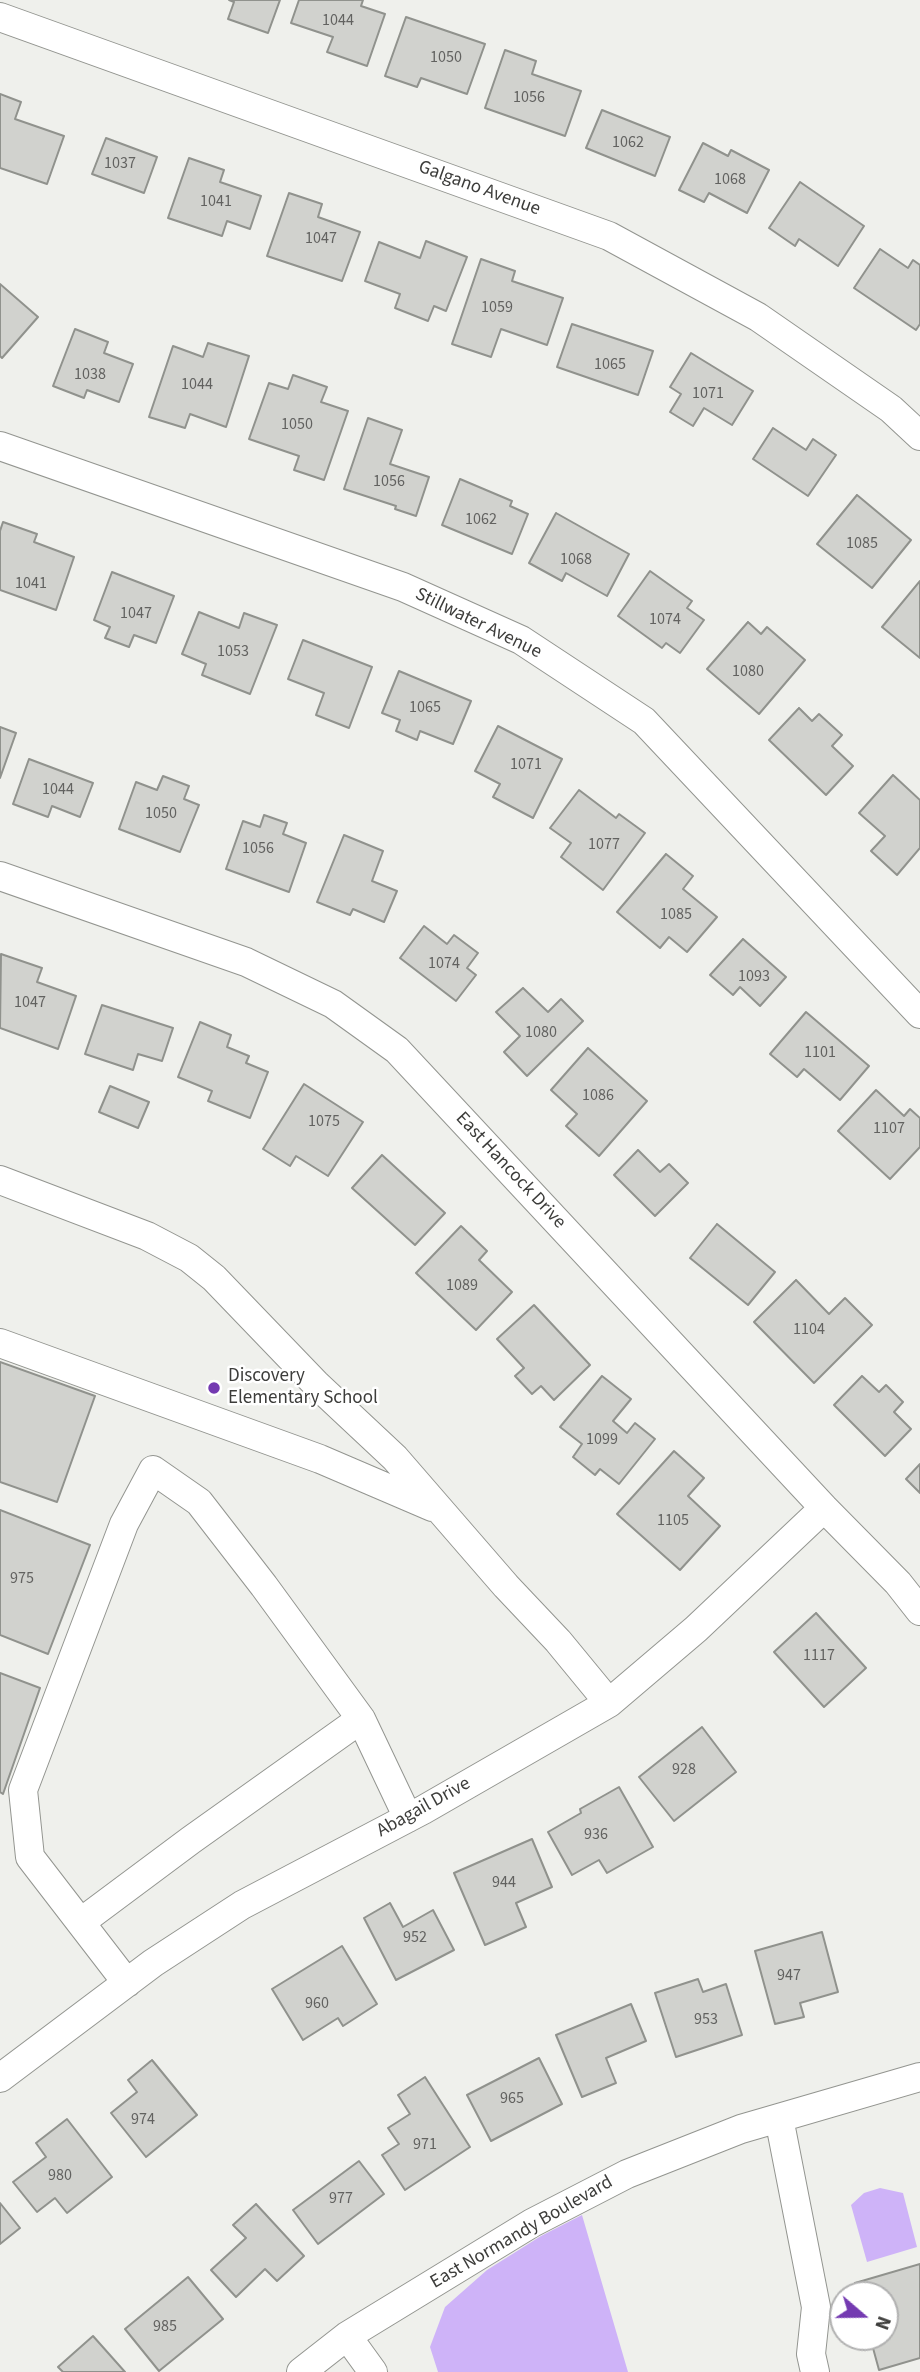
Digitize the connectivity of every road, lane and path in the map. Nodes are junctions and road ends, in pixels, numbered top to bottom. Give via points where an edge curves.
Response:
1 (0, 17) edge
2 (920, 436) edge
3 (0, 446) edge
4 (0, 876) edge
5 (920, 1014) edge
6 (0, 1180) edge
7 (0, 1343) edge
8 (824, 1507) junction
9 (438, 1509) junction
10 (920, 1611) edge
11 (609, 1703) junction
12 (361, 1719) junction
13 (408, 1818) junction
14 (80, 1922) junction
15 (127, 1983) junction
16 (0, 2077) edge
17 (920, 2077) edge
18 (779, 2118) junction
19 (347, 2336) junction
20 (301, 2372) edge
21 (373, 2372) edge
22 (815, 2372) edge

1 - 2 street, Galgano Avenue via 609,236 758,317 891,410
3 - 5 street, Stillwater Avenue via 402,587 521,640 644,720
4 - 8 street, East Hancock Drive via 246,962 333,1004 397,1050
6 - 9 street via 146,1236 188,1258 214,1278 395,1458
7 - 9 street via 320,1459
8 - 10 street, East Hancock Drive
8 - 11 street, Abagail Drive via 696,1629
9 - 11 street
11 - 13 street, Abagail Drive
12 - 13 street
12 - 14 street
12 - 14 street via 199,1502 153,1471 124,1524 23,1790 30,1857
13 - 15 street, Abagail Drive via 243,1905
14 - 15 street
15 - 16 street, Abagail Drive
17 - 18 street, East Normandy Boulevard
18 - 19 street, East Normandy Boulevard via 627,2174 532,2223
18 - 22 street via 816,2306 811,2354
19 - 20 street, East Normandy Boulevard
19 - 21 street

